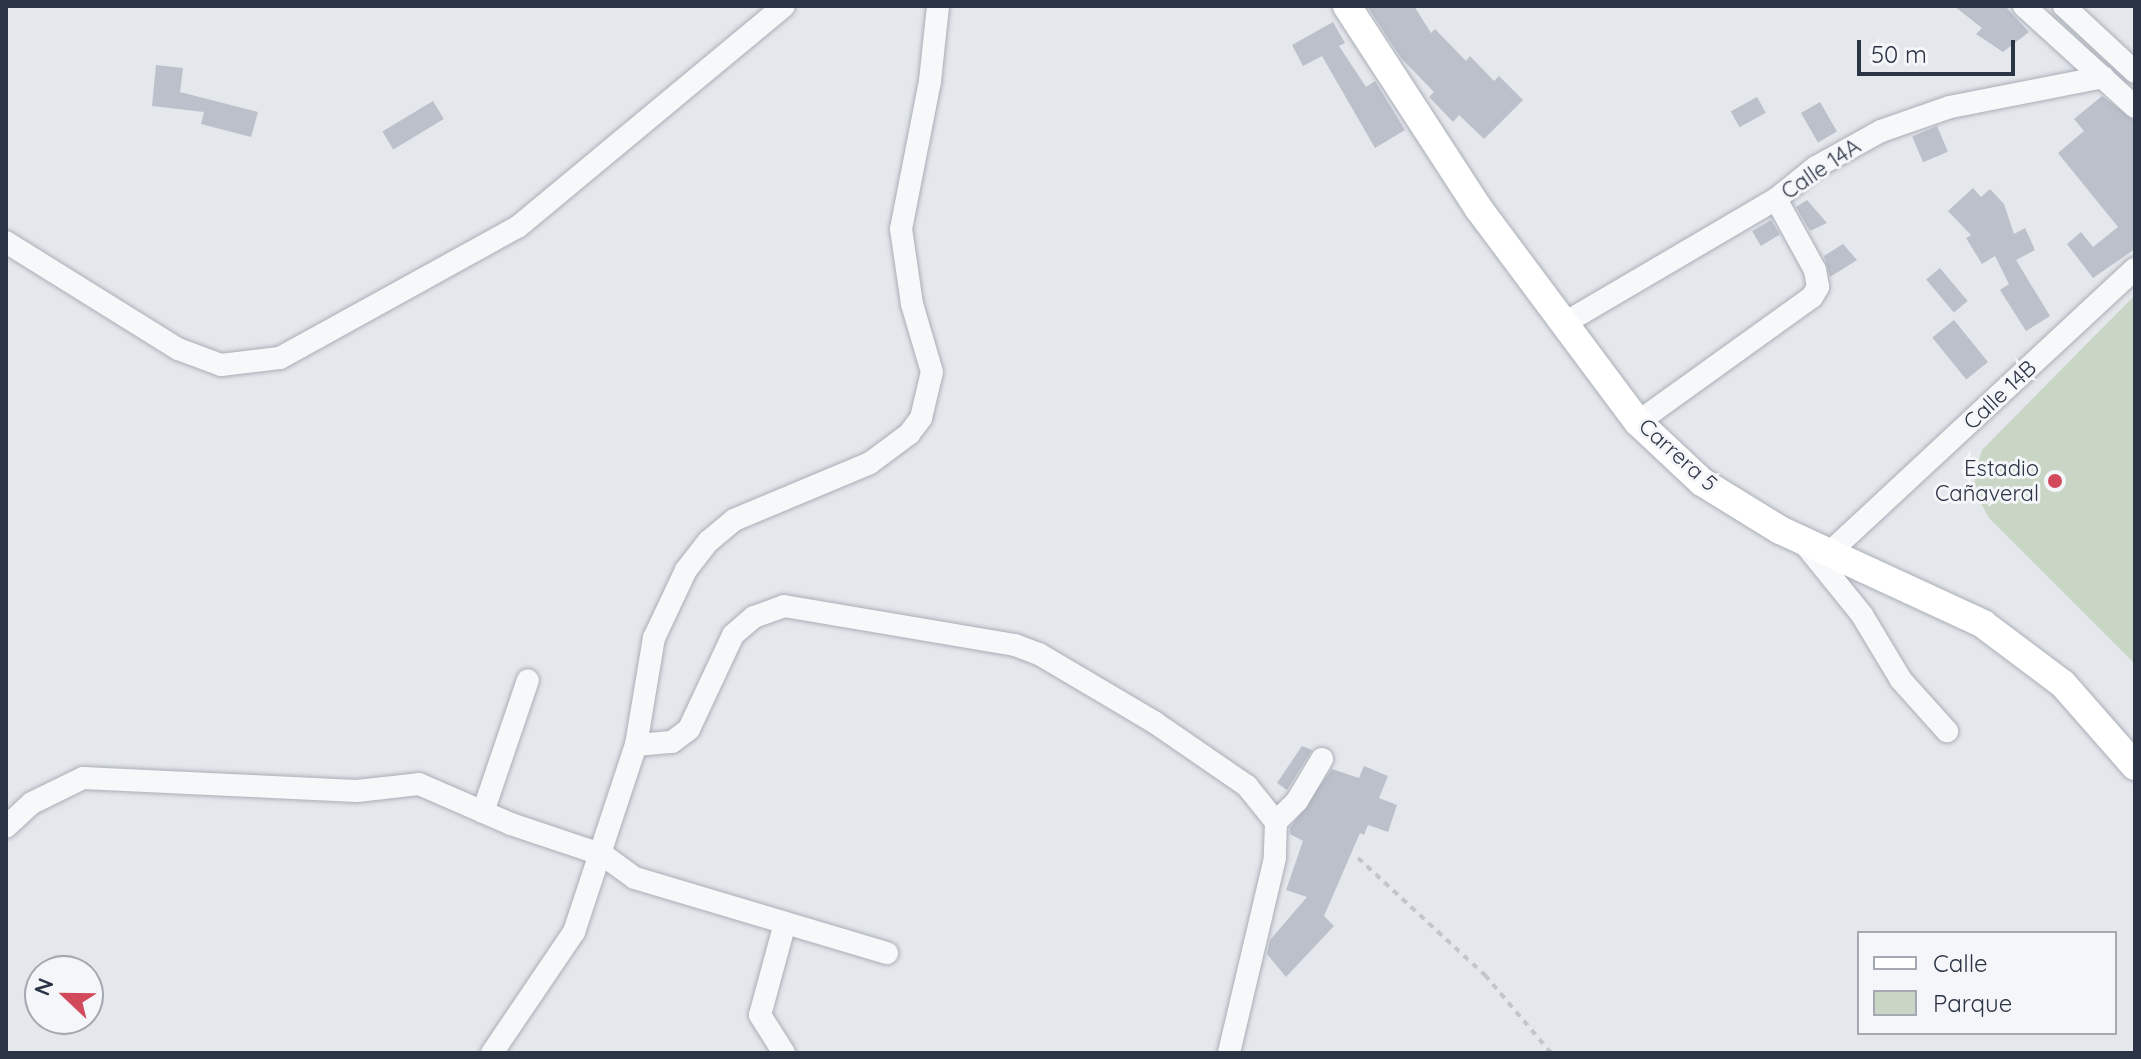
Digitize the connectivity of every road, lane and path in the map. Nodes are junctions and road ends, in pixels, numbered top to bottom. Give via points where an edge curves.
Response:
1 (784, 6) edge
2 (938, 6) edge
3 (1347, 6) edge
4 (2024, 6) edge
5 (2064, 6) edge
6 (2135, 72) edge
7 (2103, 77) junction
8 (2135, 107) edge
9 (1776, 199) junction
10 (6, 242) edge
11 (2135, 269) edge
12 (1563, 324) junction
13 (1638, 422) junction
14 (1799, 539) junction
15 (1829, 553) junction
16 (528, 680) dead end
17 (1947, 731) dead end
18 (636, 745) junction
19 (1322, 759) dead end
20 (2135, 766) edge
21 (483, 812) junction
22 (1276, 822) junction
23 (6, 827) edge
24 (603, 855) junction
25 (1358, 858) dead end
26 (785, 923) junction
27 (887, 953) dead end
28 (492, 1053) edge
29 (784, 1053) edge
30 (1229, 1053) edge
31 (1551, 1053) edge

1 - 10 street via 519,226 280,358 221,365 178,349
2 - 18 street via 930,81 901,229 912,304 932,372 921,418 909,434 870,463 734,520 709,541 662,617
3 - 12 main road, Carrera 5 via 1479,209
4 - 7 street
5 - 6 street
7 - 8 street
7 - 9 street, Calle 14A via 1950,107 1881,131 1816,167
9 - 12 street, Calle 14A
9 - 13 street via 1815,270 1818,287 1812,297
11 - 15 street, Calle 14B
12 - 13 main road, Carrera 5
13 - 14 main road, Carrera 5 via 1702,482
14 - 15 main road, Carrera 5
14 - 17 street via 1862,615 1901,680
15 - 20 main road, Carrera 5 via 1983,624 2063,684
16 - 21 street
18 - 22 street via 672,742 689,729 733,635 754,617 784,606 1015,645 1039,654 1154,722 1247,786
18 - 24 street
19 - 22 street via 1297,801
21 - 23 street via 419,784 357,791 83,778 32,803
21 - 24 street
22 - 30 street via 1275,858
24 - 26 street via 635,878
24 - 28 street via 574,932
25 - 31 path via 1485,975
26 - 27 street
26 - 29 street via 760,1015

